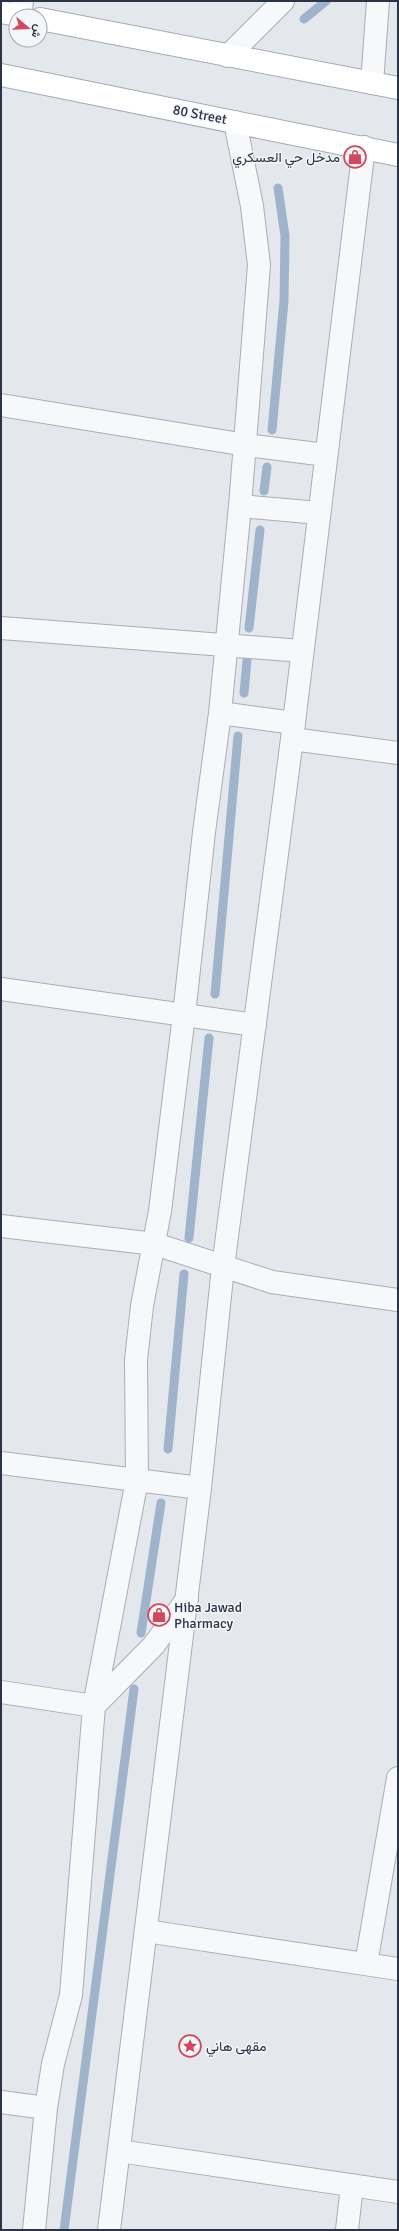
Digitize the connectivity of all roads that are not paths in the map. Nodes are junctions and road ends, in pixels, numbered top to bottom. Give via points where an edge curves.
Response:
1 (283, 1) edge
2 (378, 1) edge
3 (48, 21) edge
4 (228, 56) junction
5 (1, 75) edge
6 (372, 83) junction
7 (398, 88) edge
8 (235, 122) junction
9 (364, 147) junction
10 (398, 155) edge
11 (1, 406) edge
12 (246, 445) junction
13 (326, 455) junction
14 (240, 506) junction
15 (319, 513) junction
16 (1, 628) edge
17 (226, 644) junction
18 (302, 651) junction
19 (220, 713) junction
20 (293, 731) junction
21 (398, 753) edge
22 (1, 989) edge
23 (184, 1015) junction
24 (255, 1025) junction
25 (1, 1226) edge
26 (155, 1244) junction
27 (223, 1267) junction
28 (398, 1300) edge
29 (1, 1463) edge
30 (138, 1480) junction
31 (200, 1488) junction
32 (187, 1599) junction
33 (1, 1692) edge
34 (94, 1706) junction
35 (398, 1778) edge
36 (146, 1931) junction
37 (366, 1964) junction
38 (398, 1969) edge
39 (1, 2102) edge
40 (46, 2108) junction
41 (119, 2152) junction
42 (352, 2185) junction
43 (398, 2192) edge
44 (34, 2230) edge
45 (109, 2230) edge
46 (347, 2230) edge

1 - 4 street
2 - 6 street
3 - 4 main road
4 - 6 main road
5 - 8 main road, 80 Street
6 - 7 main road
8 - 9 main road, 80 Street
8 - 12 street via 252,206 259,265
9 - 10 main road, 80 Street
9 - 13 street
11 - 12 street
12 - 13 street
12 - 14 street
13 - 15 street
14 - 15 street
14 - 17 street
15 - 18 street
16 - 17 street
17 - 18 street
17 - 19 street
18 - 20 street
19 - 20 street
19 - 23 street
20 - 21 street
20 - 24 street
22 - 23 street
23 - 24 street
23 - 26 street
24 - 27 street
25 - 26 street
26 - 27 street
26 - 30 street via 142,1306 136,1360
27 - 28 street via 272,1282
27 - 31 street
29 - 30 street
30 - 31 street
30 - 34 street
31 - 32 street
32 - 34 street via 154,1645
32 - 36 street
33 - 34 street
34 - 40 street via 71,1995 53,2064
35 - 37 street
36 - 37 street
36 - 41 street
37 - 38 street
39 - 40 street
40 - 44 street
41 - 42 street
41 - 45 street
42 - 43 street
42 - 46 street

